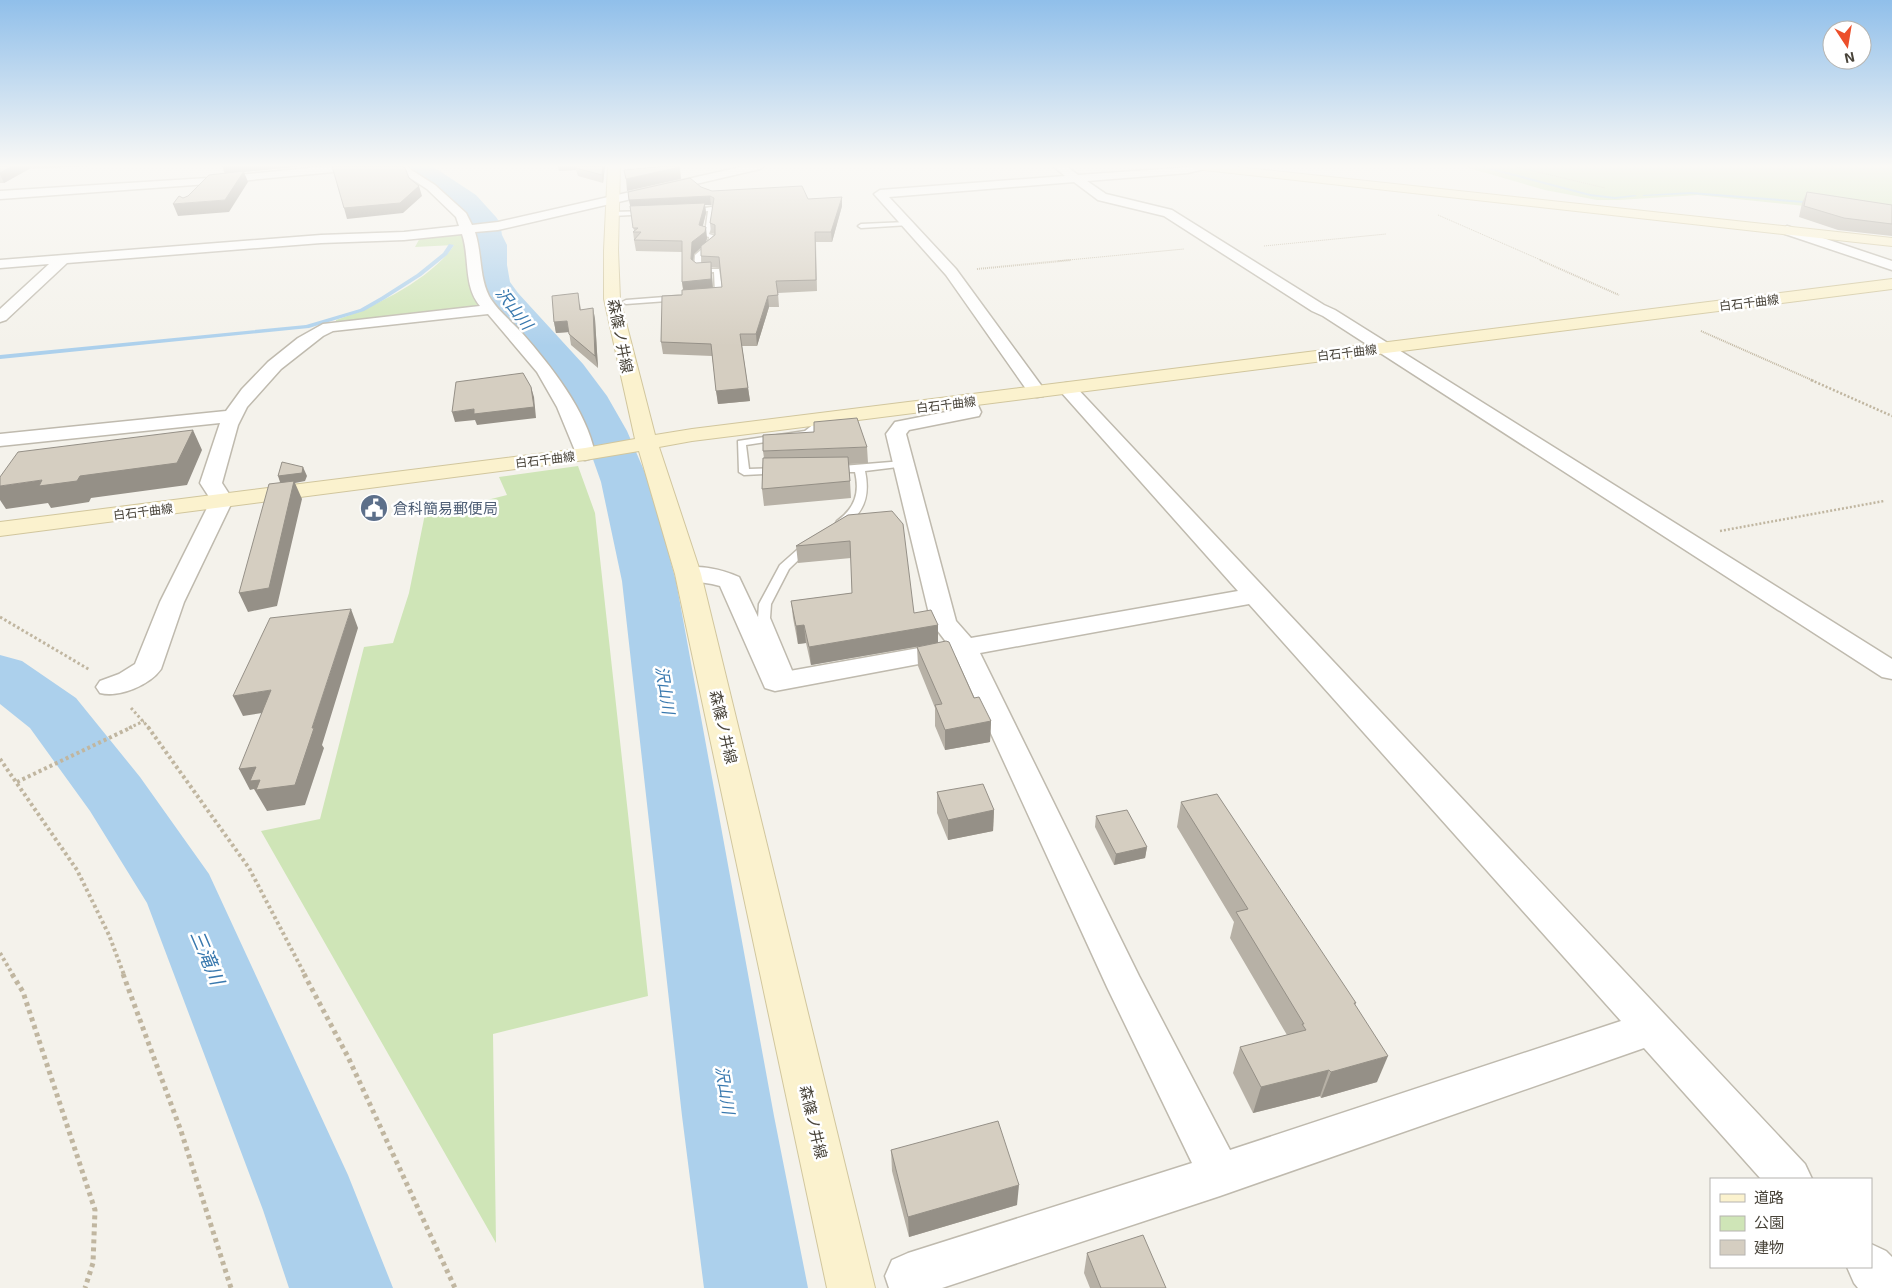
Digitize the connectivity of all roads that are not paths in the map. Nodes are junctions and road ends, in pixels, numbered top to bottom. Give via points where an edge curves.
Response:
1 (497, 226) edge
2 (613, 226) edge
3 (709, 226) edge
4 (909, 226) edge
5 (1189, 226) edge
6 (1751, 226) edge
7 (471, 228) junction
8 (1787, 230) junction
9 (1892, 242) edge
10 (63, 259) junction
11 (0, 264) edge
12 (1892, 266) edge
13 (1892, 284) edge
14 (699, 297) edge
15 (689, 298) edge
16 (626, 302) dead end
17 (491, 309) junction
18 (0, 317) edge
19 (1382, 347) junction
20 (1067, 388) junction
21 (1037, 392) junction
22 (967, 401) junction
23 (232, 416) junction
24 (824, 419) junction
25 (0, 440) edge
26 (643, 445) junction
27 (587, 454) junction
28 (903, 464) junction
29 (860, 468) junction
30 (821, 470) edge
31 (792, 471) edge
32 (222, 500) junction
33 (0, 529) edge
34 (830, 529) edge
35 (816, 539) edge
36 (688, 574) junction
37 (1255, 595) junction
38 (964, 647) junction
39 (1892, 671) edge
40 (789, 680) junction
41 (110, 686) road end
42 (1652, 1028) junction
43 (1220, 1175) junction
44 (1789, 1178) edge
45 (1871, 1268) edge
46 (852, 1288) edge
47 (912, 1288) edge
48 (1889, 1288) edge

1 - 7 street
2 - 26 main road, 森篠ノ井線 via 612,299
3 - 14 lane via 705,236 712,236 711,245 698,255 697,270 717,270 719,295
4 - 21 street via 951,272
5 - 19 street
6 - 8 main road
7 - 10 street via 404,236 320,239
7 - 17 street via 476,280 482,298
8 - 9 main road
8 - 12 street
10 - 11 street
10 - 18 street
13 - 19 main road, 白石千曲線
15 - 16 lane
17 - 23 street via 342,325 319,331 266,374
17 - 27 street via 545,370
19 - 20 main road, 白石千曲線
19 - 39 street
20 - 21 main road, 白石千曲線
20 - 37 street
21 - 22 main road, 白石千曲線
22 - 24 main road, 白石千曲線
22 - 28 street via 972,412 902,426 896,434
23 - 25 street
23 - 32 street via 211,483
24 - 26 main road, 白石千曲線 via 692,435
24 - 31 lane via 808,433 741,443 744,472
26 - 27 main road, 白石千曲線
26 - 36 main road, 森篠ノ井線
27 - 32 main road, 白石千曲線
28 - 29 lane
28 - 38 street via 944,622
29 - 30 lane
29 - 34 lane via 864,483 859,504 853,516
32 - 33 main road, 白石千曲線
32 - 41 street via 172,602 147,669
35 - 40 lane via 784,567 765,604 764,618
36 - 40 street via 720,577 730,582 775,682
36 - 46 main road, 森篠ノ井線
37 - 38 street
37 - 42 street
38 - 40 street
38 - 43 street via 1126,988
42 - 43 street
42 - 44 street
43 - 47 street via 908,1276
45 - 48 street

